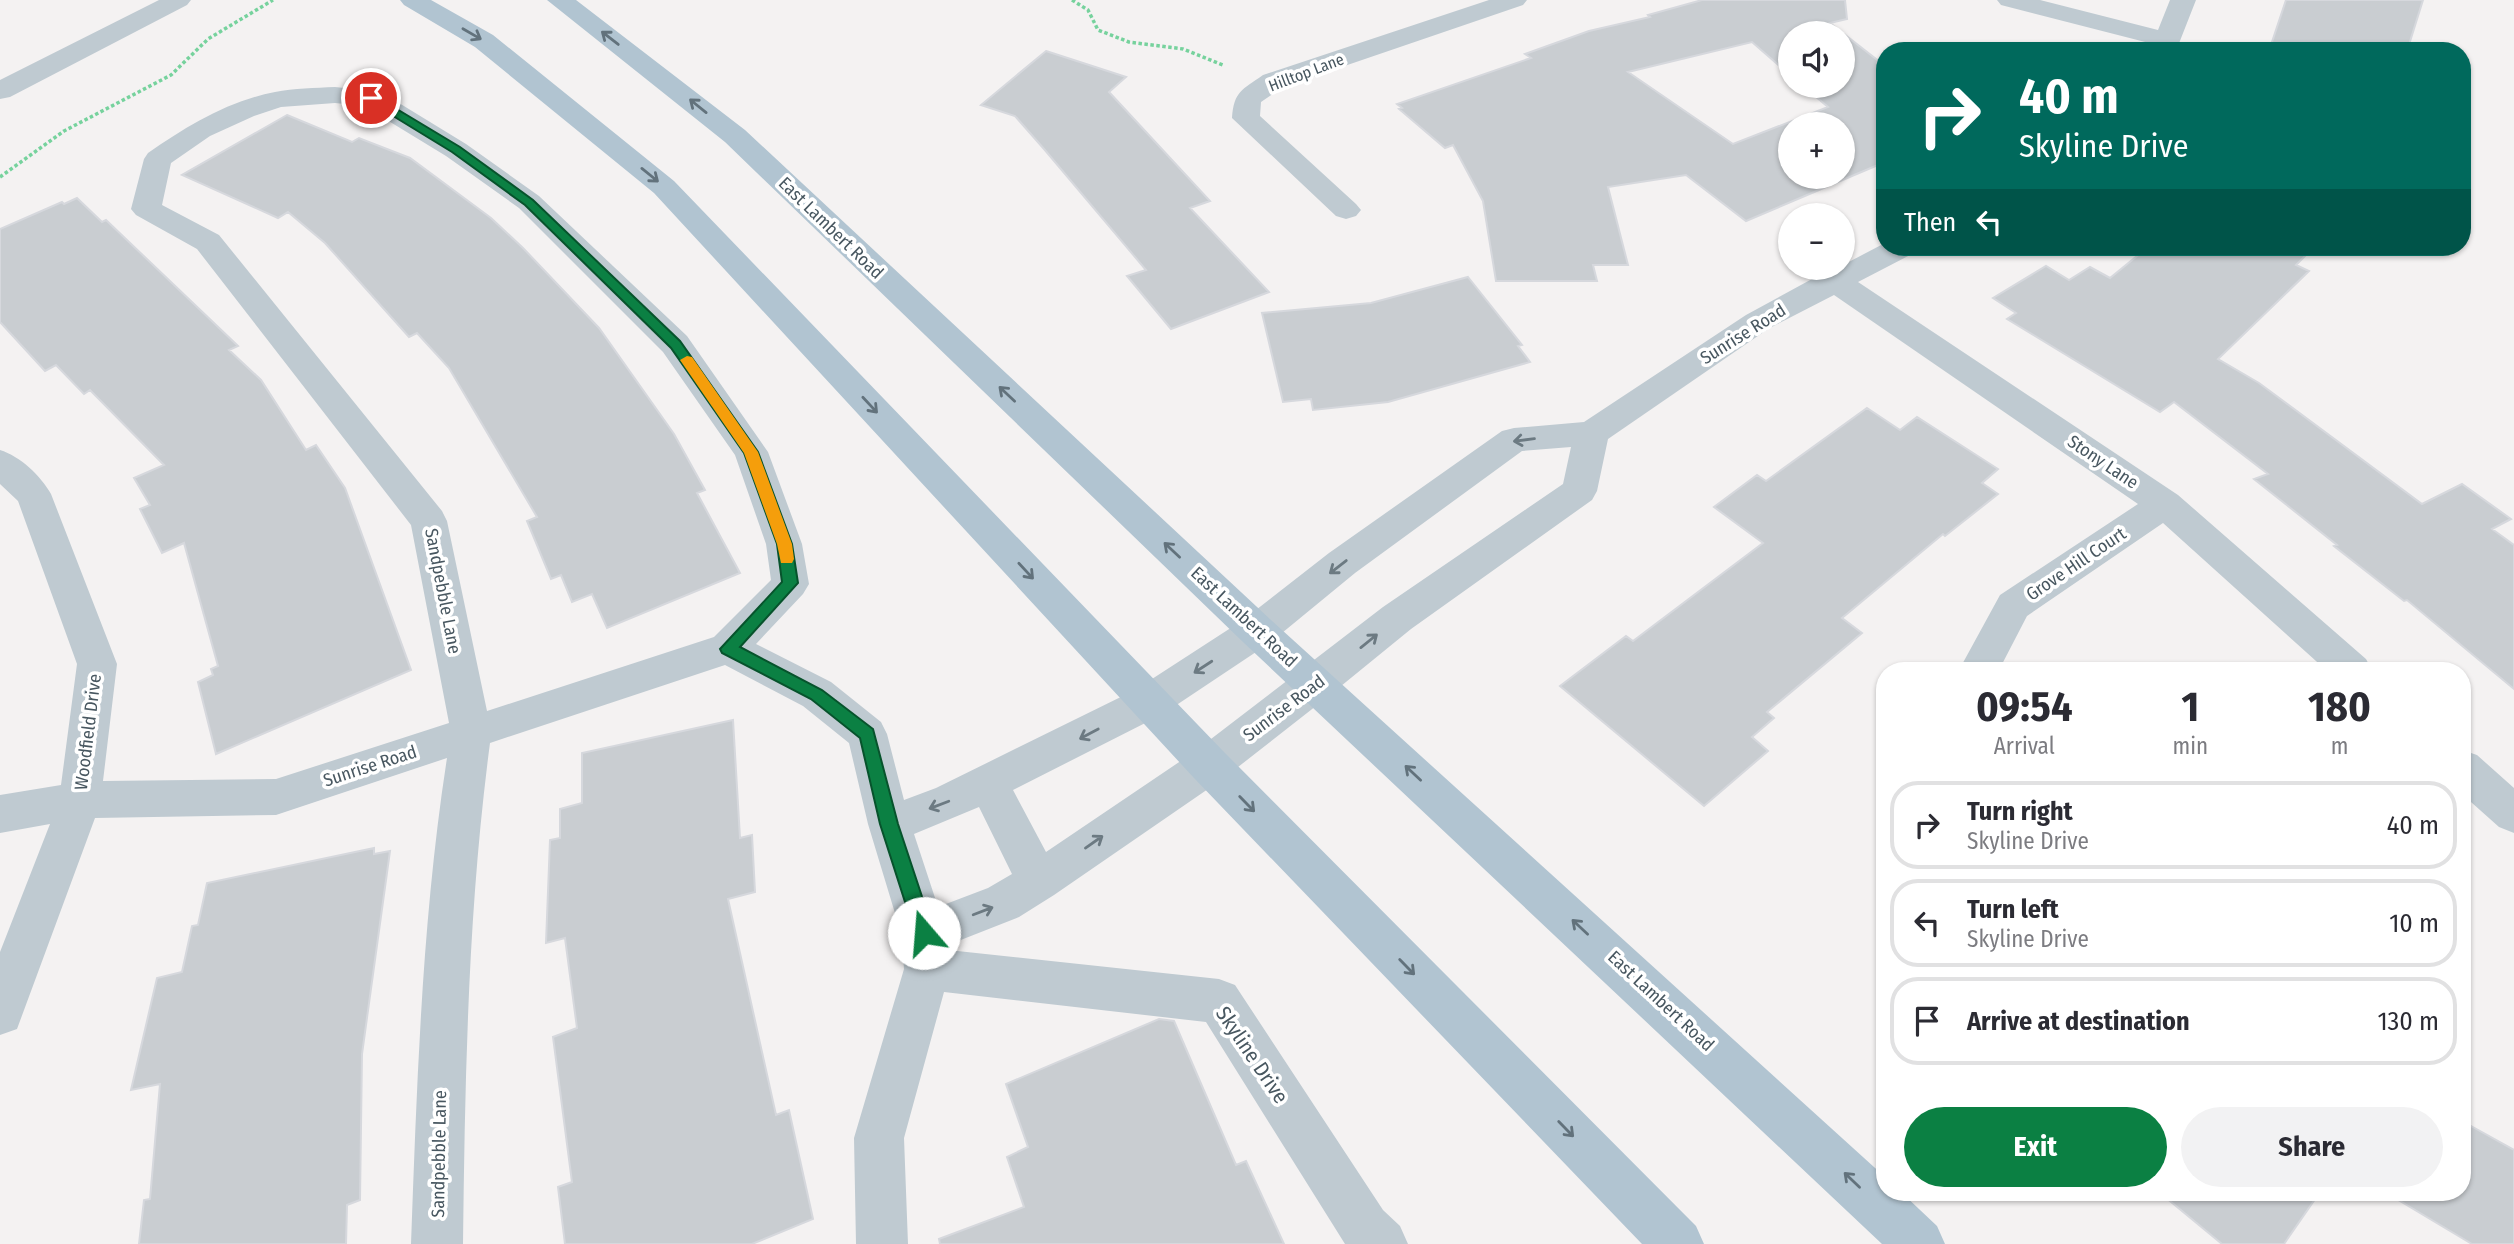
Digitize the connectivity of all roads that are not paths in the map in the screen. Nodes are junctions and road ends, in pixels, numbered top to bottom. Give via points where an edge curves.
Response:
1 (178, 0) edge
2 (413, 0) edge
3 (560, 0) edge
4 (1514, 0) edge
5 (2010, 0) edge
6 (2183, 0) edge
7 (2152, 42) edge
8 (2167, 42) edge
9 (0, 91) edge
10 (1346, 210) dead end
11 (1883, 256) edge
12 (1855, 270) edge
13 (1834, 280) joint
14 (1592, 433) junction
15 (0, 463) edge
16 (2165, 504) junction
17 (1257, 631) junction
18 (728, 649) junction
19 (1983, 662) edge
20 (2343, 662) edge
21 (1316, 684) junction
22 (1149, 702) junction
23 (471, 733) junction
24 (1209, 765) junction
25 (2471, 776) edge
26 (988, 783) junction
27 (80, 800) junction
28 (0, 814) edge
29 (2514, 814) edge
30 (889, 824) junction
31 (1038, 881) junction
32 (926, 951) junction
33 (0, 1013) edge
34 (437, 1244) edge
35 (882, 1244) edge
36 (1382, 1244) edge
37 (1678, 1244) edge
38 (1919, 1244) edge

1 - 9 street
2 -> 22 main road via 485,41 664,187
17 -> 3 main road, East Lambert Road via 735,136
4 - 10 street, Hilltop Lane via 1273,81 1247,99 1246,118
5 - 7 street
6 - 8 street
11 - 12 street, Sunrise Road
13 - 14 street, Sunrise Road via 1757,322
13 - 16 street, Stony Lane
14 -> 17 street, Sunrise Road via 1514,440 1342,563
21 -> 14 street, Sunrise Road via 1397,618 1579,491
15 - 27 street, Woodfield Drive via 33,494 97,664
16 - 19 street, Grove Hill Court via 2013,606
16 - 20 street, Stony Lane
17 - 21 main road, East Lambert Road
17 -> 22 street, Sunrise Road
18 - 23 street, Sunrise Road
18 - 23 street, Sandpebble Lane via 790,583 784,544 751,452 676,344 529,202 371,98 278,99 244,110 200,131 158,159 146,209 208,242 429,521
18 - 30 street via 817,694 867,734
21 - 24 street, Sunrise Road
38 -> 21 main road, East Lambert Road
22 - 24 main road
22 -> 26 street, Sunrise Road
23 - 27 street, Sunrise Road via 276,797
23 - 34 street, Sandpebble Lane via 456,838 442,1037
31 -> 24 street, Sunrise Road
24 -> 37 main road
25 - 29 street
26 -> 30 street, Sunrise Road
26 - 31 street
27 - 28 street, Sunrise Road
27 - 33 street, Woodfield Drive
30 - 32 street
32 -> 31 street, Sunrise Road
32 - 35 street via 879,1138
32 - 36 street, Skyline Drive via 1219,1001 1365,1228

